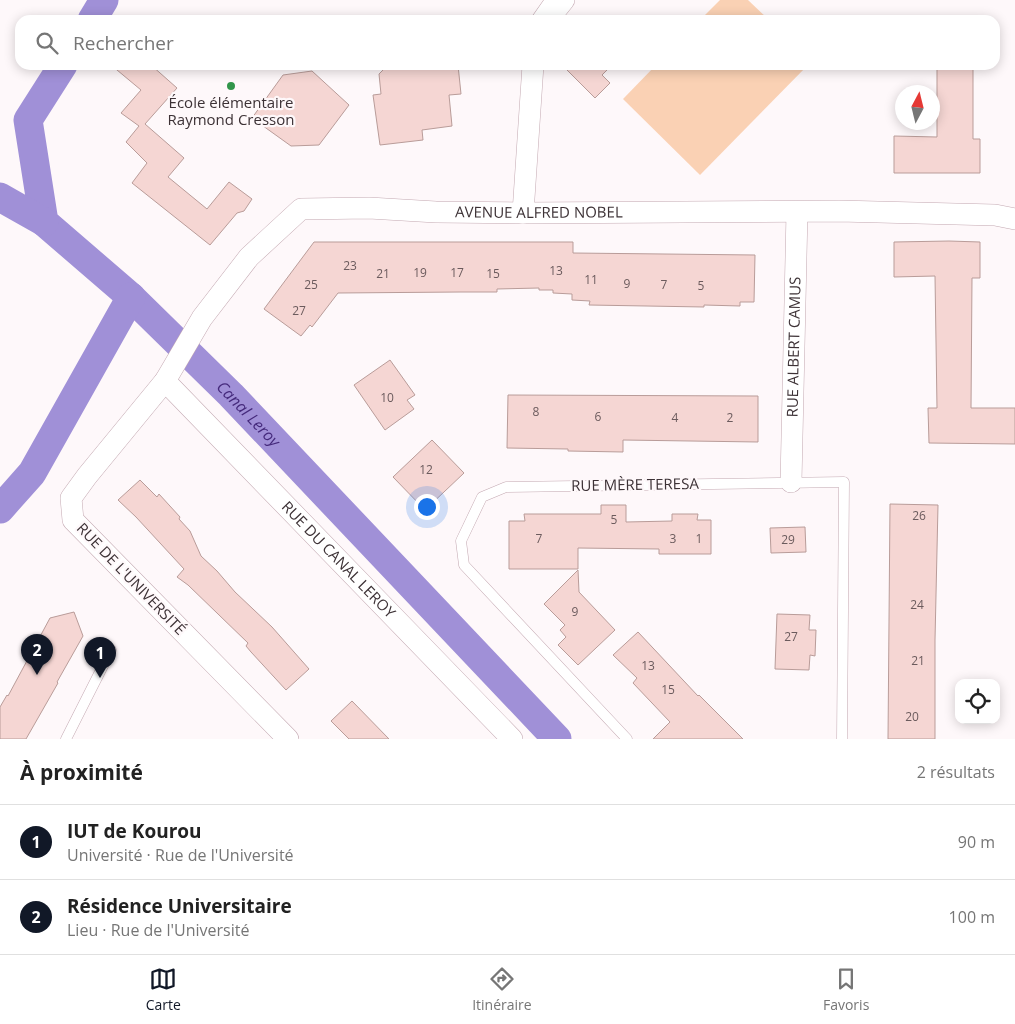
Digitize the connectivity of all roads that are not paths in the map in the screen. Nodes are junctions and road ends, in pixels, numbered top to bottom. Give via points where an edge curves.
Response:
1 (550, 0) edge
2 (564, 0) edge
3 (540, 15) edge
4 (552, 15) edge
5 (533, 70) edge
6 (797, 212) junction
7 (523, 213) junction
8 (1008, 214) edge
9 (165, 381) junction
10 (791, 482) junction
11 (112, 650) dead end
12 (66, 739) edge
13 (288, 739) edge
14 (512, 739) edge
15 (627, 739) edge
16 (842, 739) edge

1 - 3 lane
2 - 4 street
5 - 7 street
6 - 7 street, AVENUE ALFRED NOBEL
6 - 8 street, AVENUE ALFRED NOBEL
6 - 10 street, RUE ALBERT CAMUS
7 - 9 street, AVENUE ALFRED NOBEL via 301,209 249,257 202,318
9 - 13 street, RUE DE L'UNIVERSITÉ via 71,498 73,520
9 - 14 street, RUE DU CANAL LEROY
10 - 15 lane, RUE MÈRE TERESA via 506,487 482,497 462,541 464,565
10 - 16 lane, RUE MÈRE TERESA via 844,482
11 - 12 lane

